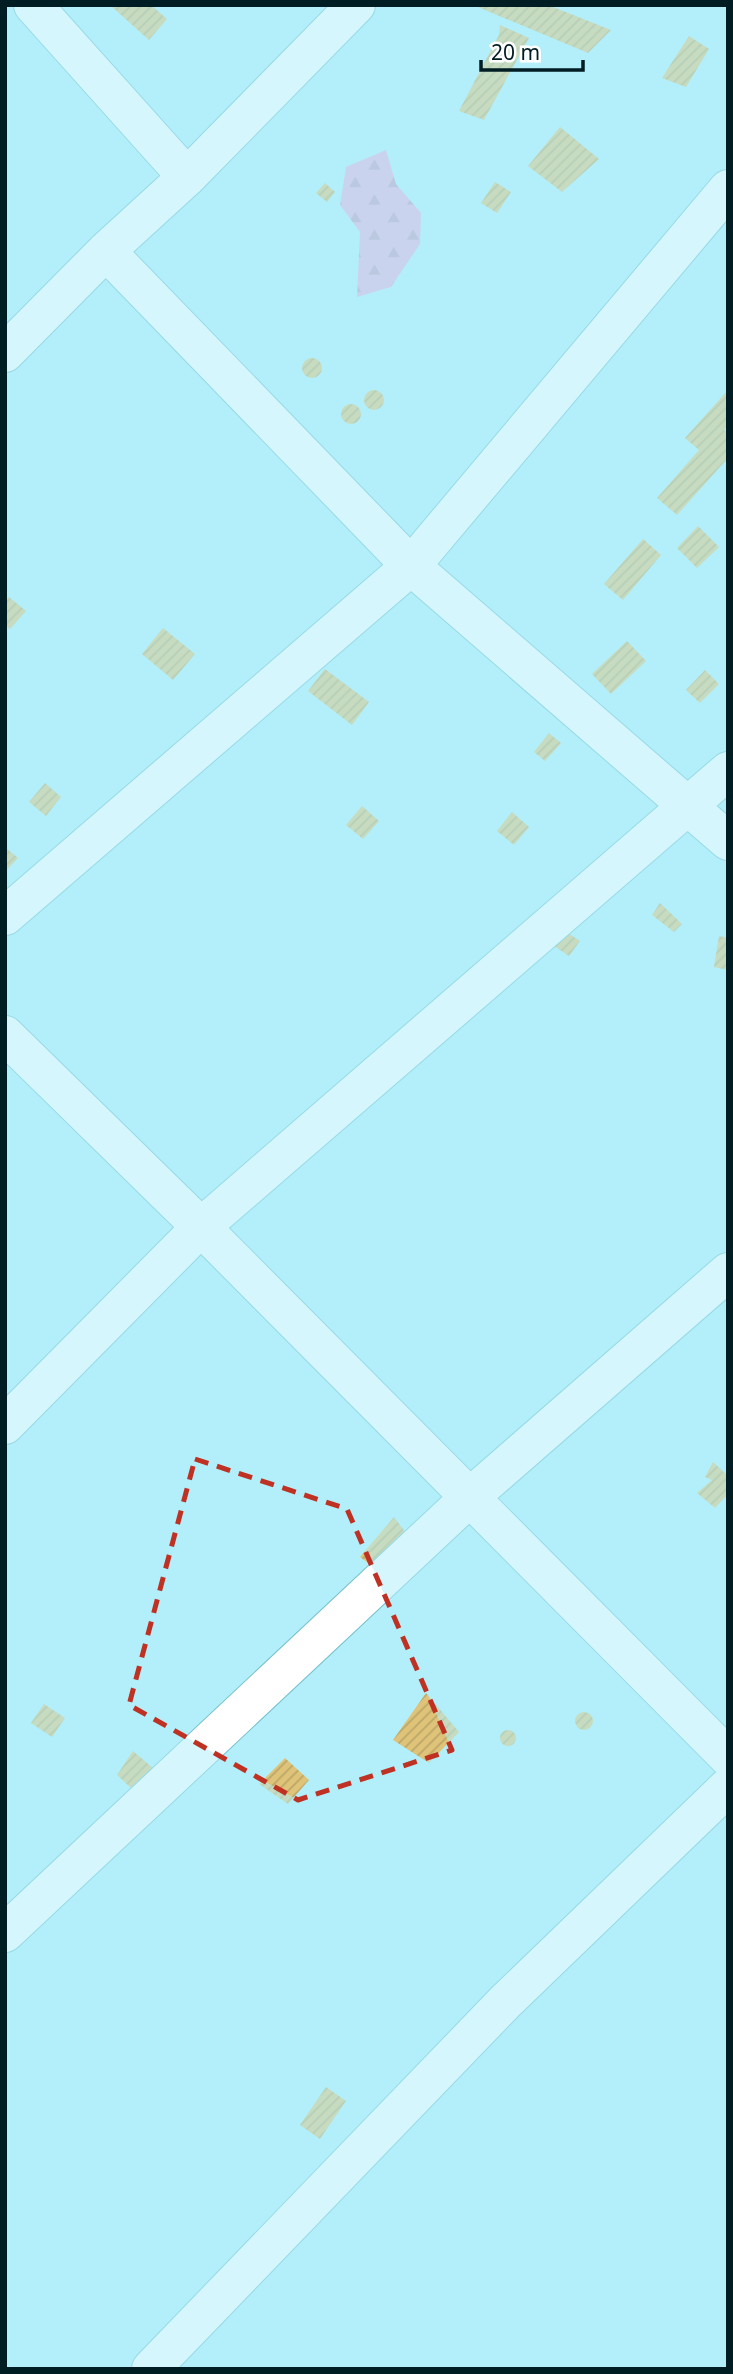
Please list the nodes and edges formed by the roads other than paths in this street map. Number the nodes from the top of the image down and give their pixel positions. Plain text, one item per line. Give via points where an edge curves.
1 (33, 5) edge
2 (356, 5) edge
3 (187, 177) junction
4 (728, 189) edge
5 (106, 251) junction
6 (5, 353) edge
7 (411, 566) junction
8 (728, 771) edge
9 (689, 806) junction
10 (728, 841) edge
11 (5, 916) edge
12 (5, 1035) edge
13 (201, 1227) junction
14 (728, 1272) edge
15 (5, 1425) edge
16 (470, 1497) junction
17 (728, 1757) edge
18 (728, 1787) edge
19 (5, 1933) edge
20 (151, 2369) edge

1 - 3 street
2 - 3 street
3 - 5 street
4 - 7 street
5 - 6 street
5 - 7 street
7 - 9 street
7 - 11 street
8 - 9 street
9 - 10 street
9 - 13 street
12 - 13 street
13 - 15 street
13 - 16 street
14 - 16 street
16 - 17 street
16 - 19 street
18 - 20 street via 505,2002

